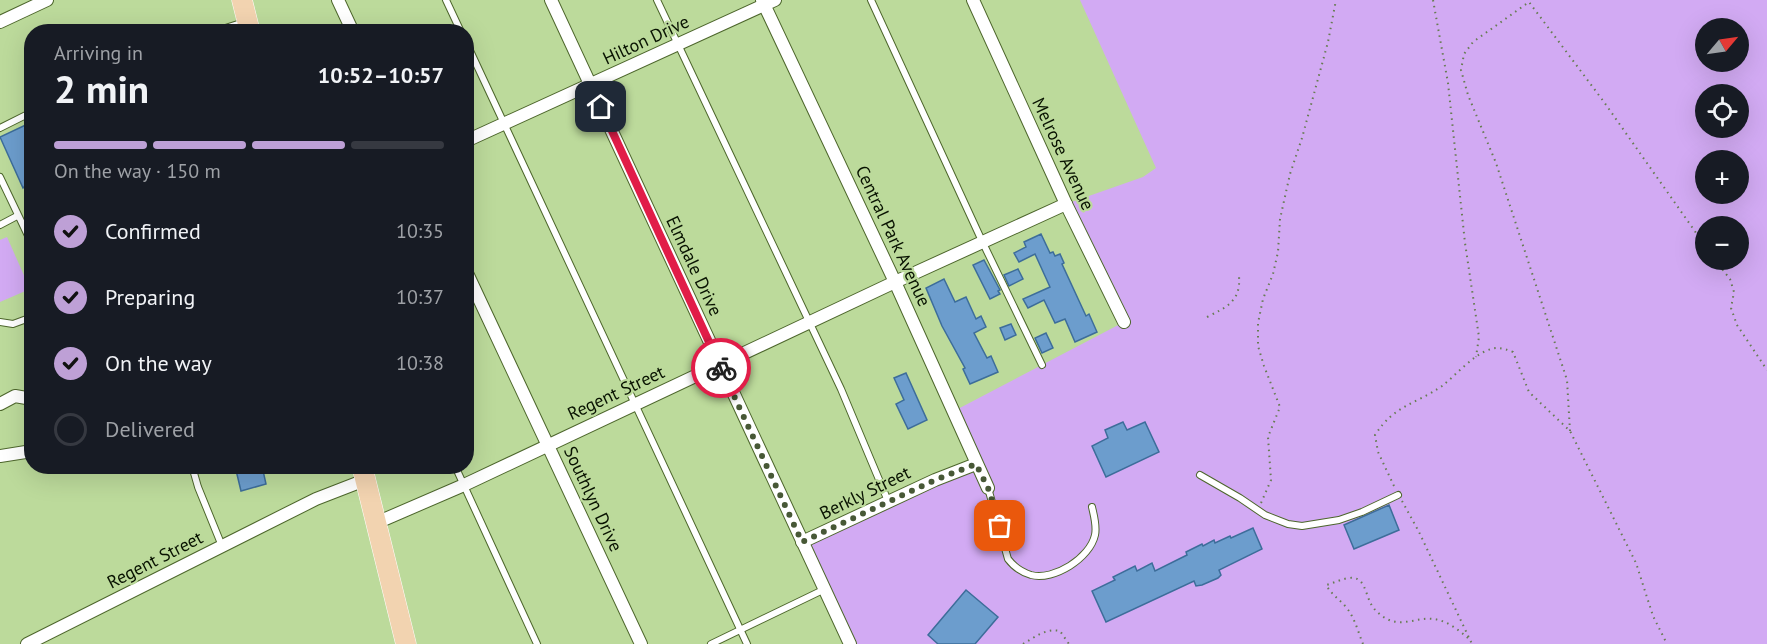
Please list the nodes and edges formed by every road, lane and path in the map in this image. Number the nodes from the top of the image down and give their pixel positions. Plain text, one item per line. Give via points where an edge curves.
1 (47, 0) edge
2 (242, 0) edge
3 (338, 0) edge
4 (447, 0) edge
5 (551, 0) edge
6 (657, 0) edge
7 (871, 0) edge
8 (973, 0) edge
9 (1336, 0) edge
10 (1433, 0) edge
11 (1528, 1) edge
12 (767, 2) edge
13 (30, 4) edge
14 (0, 22) edge
15 (248, 24) edge
16 (349, 24) edge
17 (458, 24) edge
18 (678, 44) junction
19 (474, 59) edge
20 (591, 86) junction
21 (24, 116) edge
22 (505, 123) junction
23 (0, 128) edge
24 (474, 137) edge
25 (0, 177) edge
26 (1066, 204) junction
27 (17, 216) junction
28 (0, 225) edge
29 (24, 229) edge
30 (1695, 231) edge
31 (982, 241) junction
32 (1723, 270) edge
33 (1239, 276) dead end
34 (895, 282) junction
35 (474, 288) edge
36 (1207, 317) dead end
37 (24, 320) edge
38 (0, 322) edge
39 (1124, 322) dead end
40 (808, 323) junction
41 (1475, 359) junction
42 (1042, 365) dead end
43 (720, 366) junction
44 (1767, 370) edge
45 (24, 398) edge
46 (0, 404) edge
47 (635, 404) junction
48 (1570, 431) junction
49 (548, 445) junction
50 (24, 452) edge
51 (0, 456) edge
52 (976, 464) junction
53 (194, 474) edge
54 (362, 474) edge
55 (364, 474) edge
56 (459, 474) edge
57 (1200, 475) dead end
58 (464, 485) junction
59 (988, 488) joint
60 (1398, 495) junction
61 (888, 501) junction
62 (1092, 507) dead end
63 (1257, 510) junction
64 (376, 523) junction
65 (802, 542) junction
66 (222, 546) junction
67 (825, 589) junction
68 (740, 630) junction
69 (1472, 643) edge
70 (27, 644) edge
71 (406, 644) edge
72 (537, 644) edge
73 (641, 644) edge
74 (711, 644) edge
75 (747, 644) edge
76 (850, 644) edge
77 (1023, 644) edge
78 (1069, 644) edge
79 (1363, 644) edge
80 (1667, 644) edge

1 - 13 street
2 - 15 main road
3 - 16 street
4 - 17 lane
5 - 20 street, Elmdale Drive
6 - 18 lane
7 - 31 lane
8 - 26 street, Melrose Avenue
9 - 63 path via 1290,174 1276,263 1258,323 1258,346 1280,407 1268,437 1271,480
10 - 41 path via 1448,82 1479,338
11 - 30 path
11 - 48 path via 1473,42 1464,54 1461,70 1568,380
12 - 18 street, Hilton Drive
12 - 34 street, Central Park Avenue
13 - 14 street
18 - 20 street, Hilton Drive
18 - 40 lane
19 - 22 lane
20 - 22 street, Hilton Drive
20 - 43 street, Elmdale Drive
21 - 23 lane
22 - 24 street, Hilton Drive
22 - 47 lane
25 - 27 lane
26 - 31 street, Regent Street
26 - 39 street, Melrose Avenue
27 - 28 lane
27 - 29 lane
31 - 34 street, Regent Street
31 - 42 lane
32 - 44 path via 1734,292 1731,308 1737,325
33 - 36 path via 1240,287 1226,309
34 - 40 street, Regent Street
34 - 52 street, Central Park Avenue
35 - 49 street, Southlyn Drive
37 - 38 lane via 13,324
40 - 43 street, Regent Street
40 - 61 lane via 841,388
41 - 48 path via 1500,347 1513,352 1529,392
41 - 60 path via 1440,387 1396,410 1375,435 1378,452
43 - 47 street, Regent Street
43 - 65 street, Elmdale Drive
45 - 46 street via 15,396
47 - 49 street, Regent Street
47 - 68 lane
48 - 80 path via 1636,563 1653,616
49 - 58 street, Regent Street
49 - 73 street, Southlyn Drive
50 - 51 street
52 - 59 street, Central Park Avenue
52 - 61 street, Berkly Street
53 - 66 lane
54 - 66 street, Regent Street
55 - 64 main road
56 - 58 lane
57 - 63 lane
58 - 64 street, Regent Street
58 - 72 lane
59 - 62 lane via 1008,559 1015,568 1032,575 1047,576 1085,554 1095,535
60 - 63 lane via 1362,512 1313,525 1288,524
60 - 69 path
61 - 65 street, Berkly Street
64 - 71 main road
65 - 67 street, Elmdale Drive
66 - 70 street, Regent Street
67 - 68 lane
67 - 76 street, Elmdale Drive
68 - 74 lane
68 - 75 lane
69 - 79 path via 1446,622 1389,621 1371,605 1359,580 1350,578 1326,585 1355,622
77 - 78 path via 1052,630 1060,631

